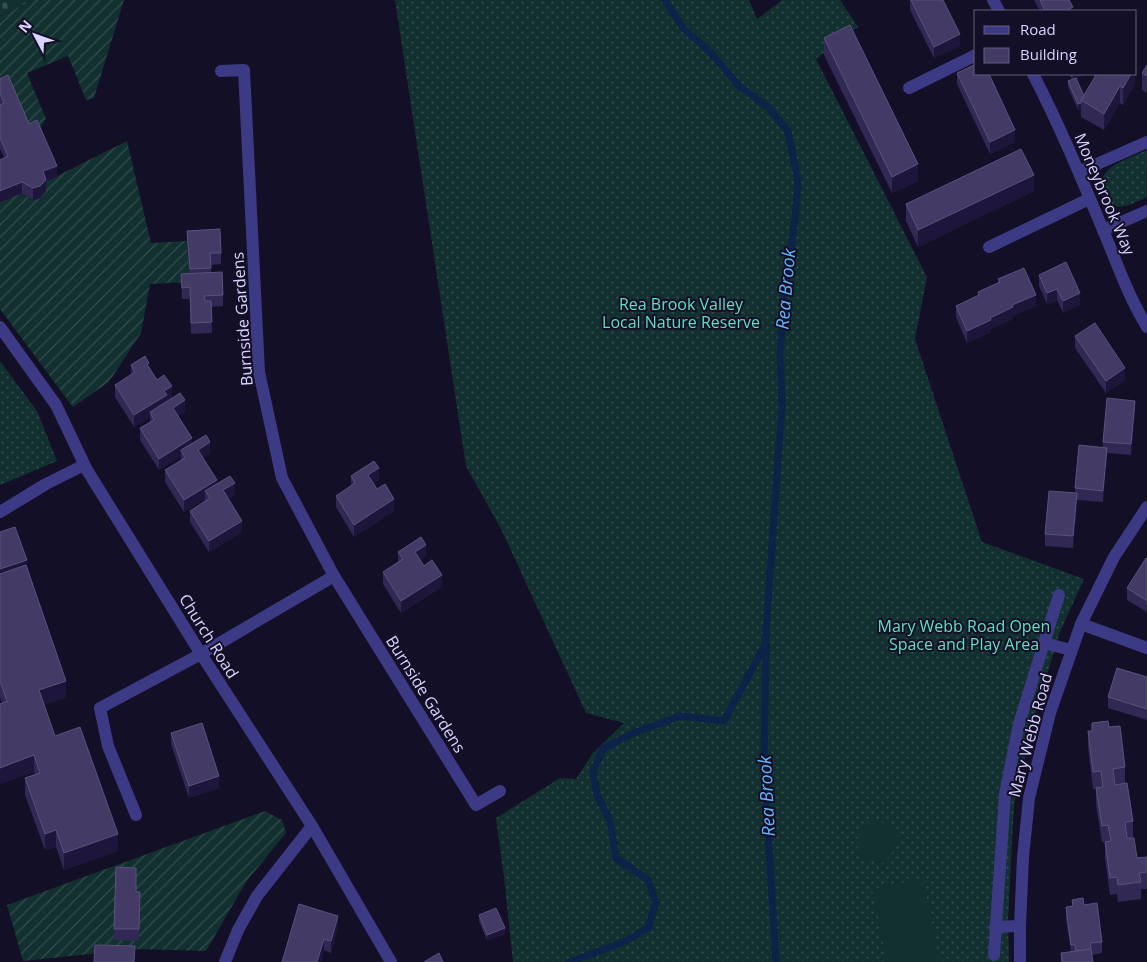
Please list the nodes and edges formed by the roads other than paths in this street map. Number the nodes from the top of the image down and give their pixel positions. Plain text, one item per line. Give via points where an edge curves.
1 (974, 56) edge
2 (221, 71) dead end
3 (1034, 75) edge
4 (910, 88) dead end
5 (1147, 142) edge
6 (1079, 172) junction
7 (1089, 199) junction
8 (1147, 211) edge
9 (1103, 230) junction
10 (989, 247) dead end
11 (0, 327) edge
12 (1147, 327) edge
13 (84, 464) junction
14 (1147, 507) edge
15 (0, 512) edge
16 (334, 576) junction
17 (1058, 595) dead end
18 (1081, 624) junction
19 (1044, 643) junction
20 (1147, 648) edge
21 (1071, 650) junction
22 (201, 654) junction
23 (500, 791) dead end
24 (136, 815) dead end
25 (312, 826) junction
26 (1020, 926) junction
27 (995, 927) junction
28 (994, 956) dead end
29 (225, 962) edge
30 (391, 962) edge
31 (1020, 962) edge

1 - 4 street
2 - 16 street, Burnside Gardens via 244,70 259,372 282,478
3 - 6 street, Moneybrook Way
5 - 6 street
6 - 7 street, Moneybrook Way
7 - 9 street, Moneybrook Way
7 - 10 street
8 - 9 street
9 - 12 street, Moneybrook Way via 1126,288
11 - 13 street, Church Road via 56,405
13 - 15 street
13 - 22 street, Church Road
14 - 18 street, Mary Webb Road via 1114,557
16 - 22 street
16 - 23 street, Burnside Gardens via 476,805
17 - 19 street
18 - 20 street
18 - 21 street, Mary Webb Road
19 - 21 street
19 - 27 street via 1019,724 1005,794
21 - 26 street, Mary Webb Road via 1050,713 1029,798
22 - 24 street via 100,708 108,746
22 - 25 street, Church Road
25 - 29 street via 257,896
25 - 30 street, Church Road
26 - 27 street
26 - 31 street, Mary Webb Road
27 - 28 street

